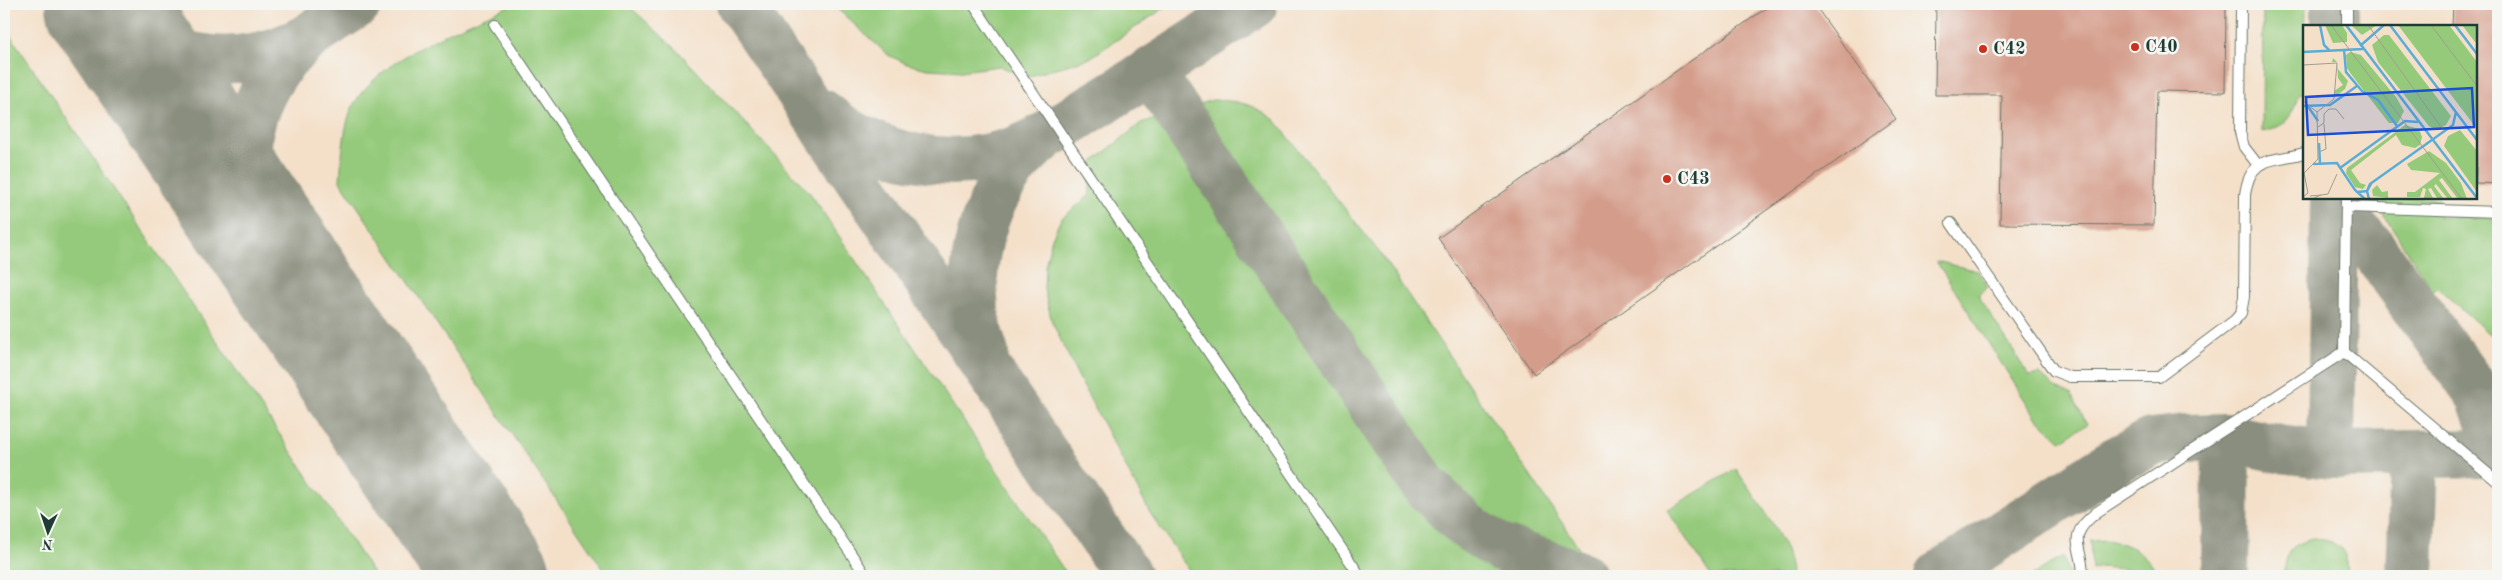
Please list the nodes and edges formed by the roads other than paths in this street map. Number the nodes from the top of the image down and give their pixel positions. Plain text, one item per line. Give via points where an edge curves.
1 (974, 4) edge
2 (2241, 4) edge
3 (2347, 4) edge
4 (495, 25) dead end
5 (2347, 25) edge
6 (2303, 153) edge
7 (2258, 165) junction
8 (2346, 202) edge
9 (2498, 212) edge
10 (1951, 223) dead end
11 (2344, 352) junction
12 (2498, 482) edge
13 (866, 576) edge
14 (1360, 576) edge
15 (2083, 576) edge

1 - 14 lane
2 - 7 lane via 2240,132 2244,147
3 - 5 lane
4 - 13 lane
6 - 7 lane
7 - 10 lane via 2251,174 2245,195 2241,313 2154,378 2070,377 2054,371
8 - 9 lane
8 - 11 lane
11 - 12 lane
11 - 15 lane via 2083,522 2077,535

